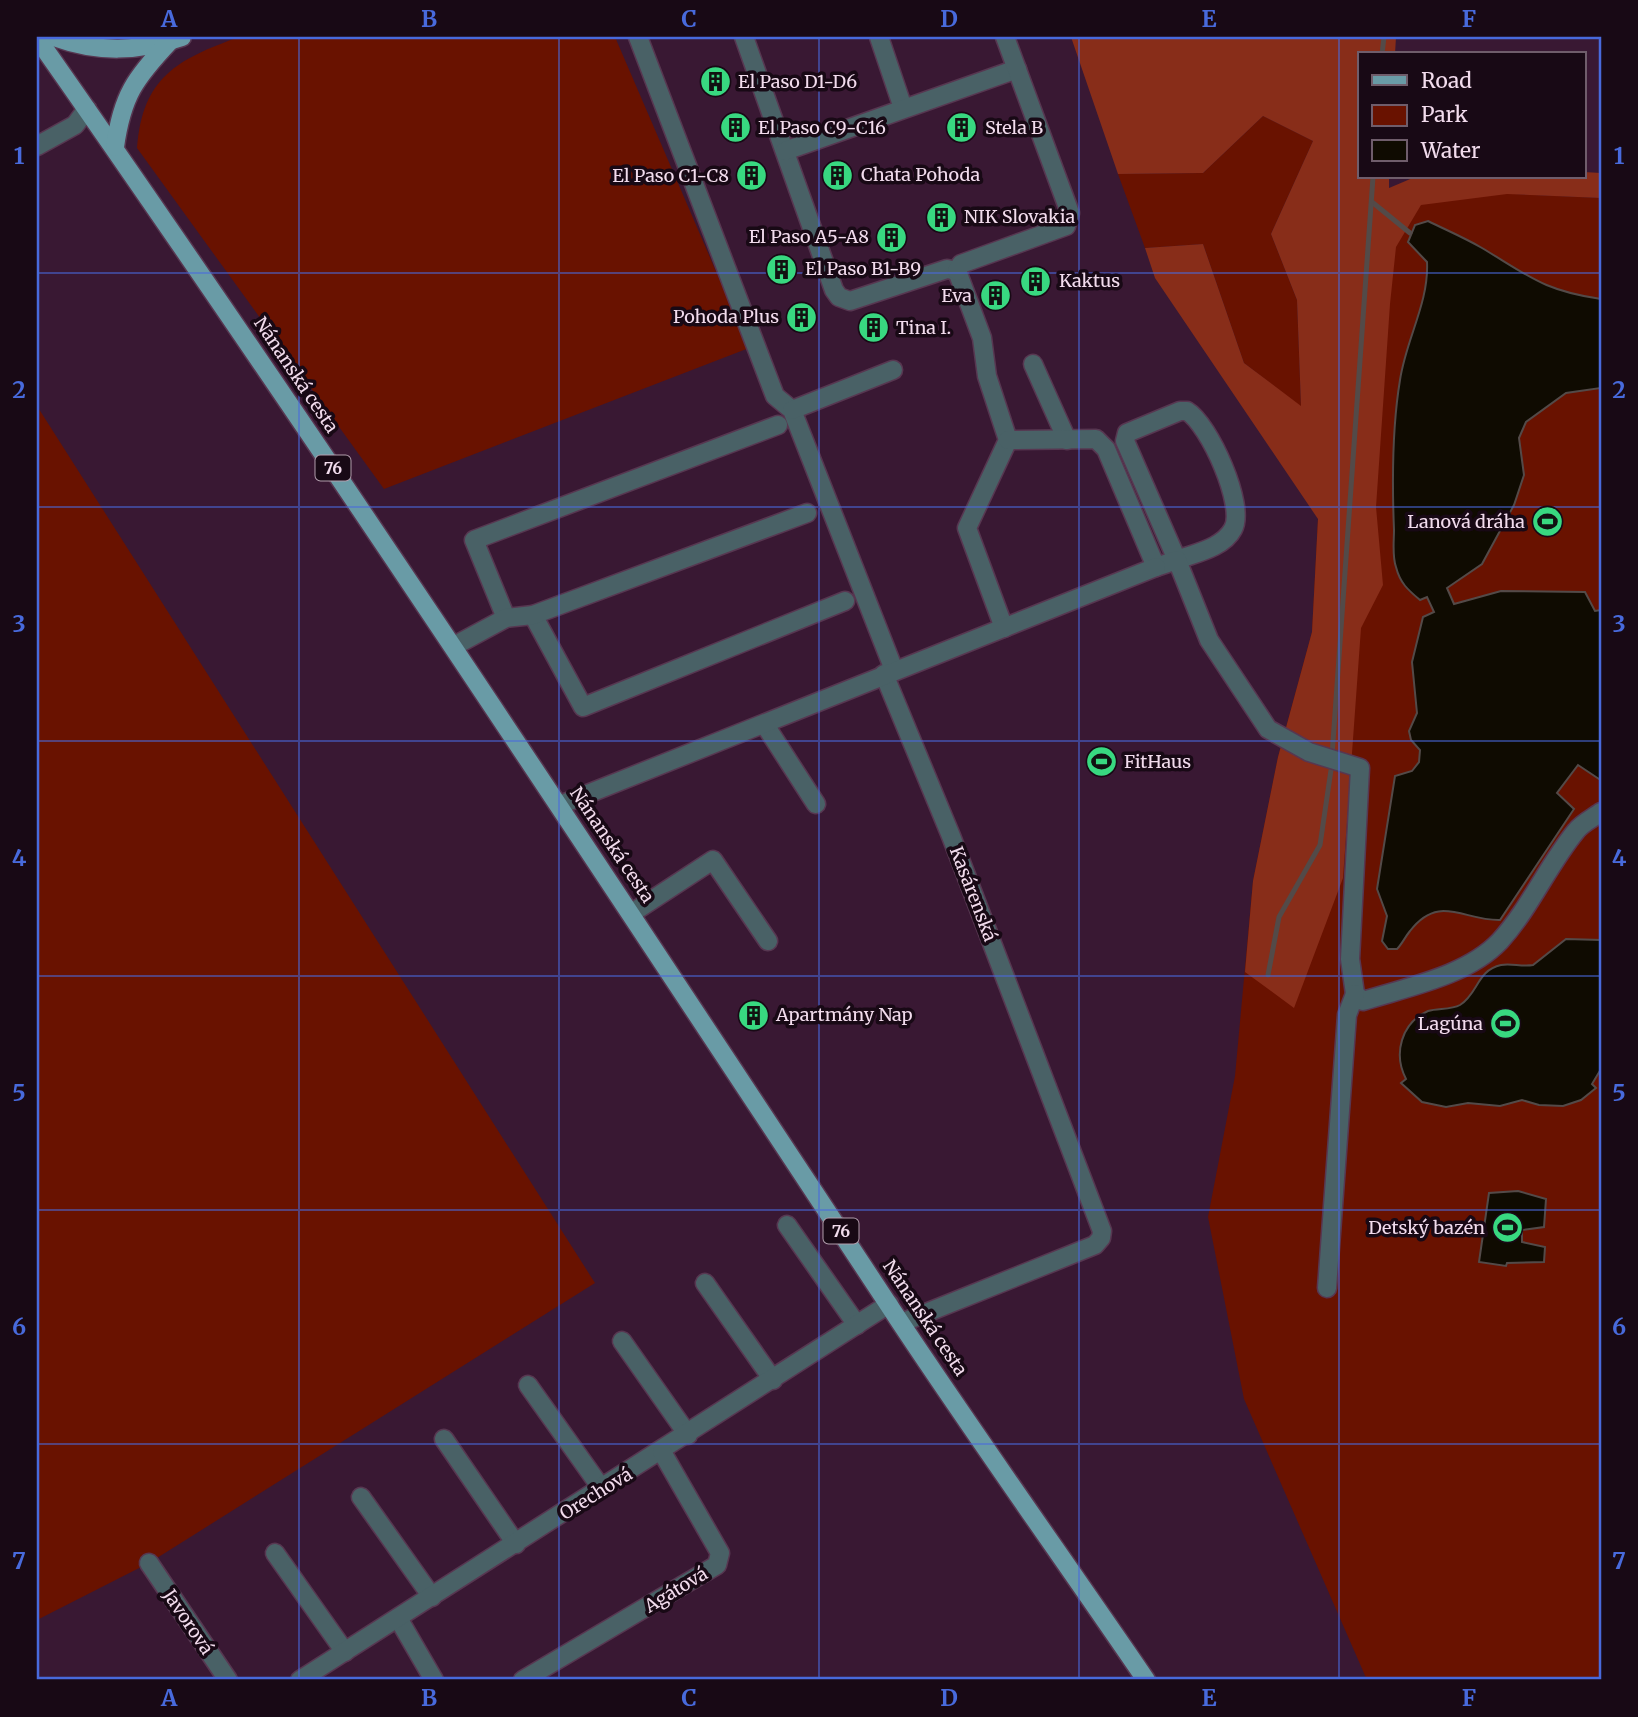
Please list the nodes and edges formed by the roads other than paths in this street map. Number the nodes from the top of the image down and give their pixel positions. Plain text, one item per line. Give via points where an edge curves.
1 (54, 37) edge
2 (639, 37) edge
3 (744, 37) edge
4 (879, 37) edge
5 (1005, 37) edge
6 (37, 38) edge
7 (176, 39) edge
8 (1017, 69) junction
9 (903, 108) junction
10 (87, 109) junction
11 (37, 146) edge
12 (115, 147) junction
13 (786, 151) junction
14 (957, 271) junction
15 (1034, 364) dead end
16 (892, 370) dead end
17 (792, 410) junction
18 (778, 425) dead end
19 (1009, 440) junction
20 (1067, 440) junction
21 (807, 513) dead end
22 (1177, 560) junction
23 (1156, 567) junction
24 (845, 601) dead end
25 (533, 615) junction
26 (506, 618) junction
27 (1004, 628) junction
28 (454, 646) junction
29 (889, 672) junction
30 (765, 725) junction
31 (816, 804) dead end
32 (560, 805) junction
33 (1601, 812) edge
34 (632, 913) junction
35 (768, 941) dead end
36 (1354, 994) junction
37 (787, 1225) dead end
38 (705, 1283) dead end
39 (1327, 1288) dead end
40 (889, 1304) junction
41 (901, 1322) junction
42 (857, 1325) junction
43 (622, 1341) dead end
44 (773, 1380) junction
45 (528, 1385) dead end
46 (688, 1435) junction
47 (444, 1439) dead end
48 (662, 1452) junction
49 (603, 1489) junction
50 (361, 1497) dead end
51 (516, 1544) junction
52 (275, 1553) dead end
53 (149, 1563) dead end
54 (432, 1597) junction
55 (398, 1618) junction
56 (345, 1652) junction
57 (228, 1680) edge
58 (300, 1680) edge
59 (434, 1680) edge
60 (523, 1680) edge
61 (1146, 1680) edge

1 - 7 main road via 125,51
2 - 17 street, Kasárenská via 775,396
3 - 13 street
4 - 9 street
5 - 8 street
6 - 10 main road, Nánanská cesta / 76
7 - 12 main road via 129,91 120,112
8 - 9 street
8 - 14 street via 1070,213 1068,220 1066,226 961,264
9 - 13 street
10 - 11 street via 75,125
10 - 12 main road, Nánanská cesta / 76
12 - 28 main road, Nánanská cesta / 76
13 - 14 street via 839,297 850,301 947,269
14 - 19 street via 982,338 987,376
15 - 20 street
16 - 17 street
17 - 29 street, Kasárenská
18 - 26 street via 474,540
19 - 20 street
19 - 27 street via 967,528
20 - 23 street via 1096,439 1106,449
21 - 25 street
22 - 22 street via 1125,441 1128,433 1140,427 1187,411 1217,452 1237,520 1232,532 1212,547
22 - 23 street
22 - 36 street via 1209,640 1268,729 1309,752 1360,768 1350,959
23 - 27 street
24 - 25 street via 583,706
25 - 26 street
26 - 28 street
27 - 29 street
28 - 32 main road, Nánanská cesta / 76
29 - 30 street
29 - 41 street, Kasárenská via 1102,1231 1095,1245
30 - 31 street
30 - 32 street
32 - 34 main road, Nánanská cesta / 76
33 - 36 street via 1577,829 1491,948 1471,962 1397,990 1363,1001
34 - 35 street via 713,860
34 - 40 main road, Nánanská cesta / 76
36 - 39 street via 1347,1015
37 - 42 street
38 - 44 street
40 - 41 main road, Nánanská cesta / 76
40 - 42 street, Orechová
41 - 61 main road, Nánanská cesta / 76
42 - 44 street, Orechová
43 - 46 street
44 - 46 street, Orechová
45 - 49 street
46 - 48 street, Orechová
47 - 51 street
48 - 49 street, Orechová
48 - 60 street, Agátová via 720,1553 717,1565
49 - 51 street, Orechová
50 - 54 street
51 - 54 street, Orechová
52 - 56 street
53 - 57 street, Javorová
54 - 55 street, Orechová
55 - 56 street, Orechová
55 - 59 street
56 - 58 street, Orechová

